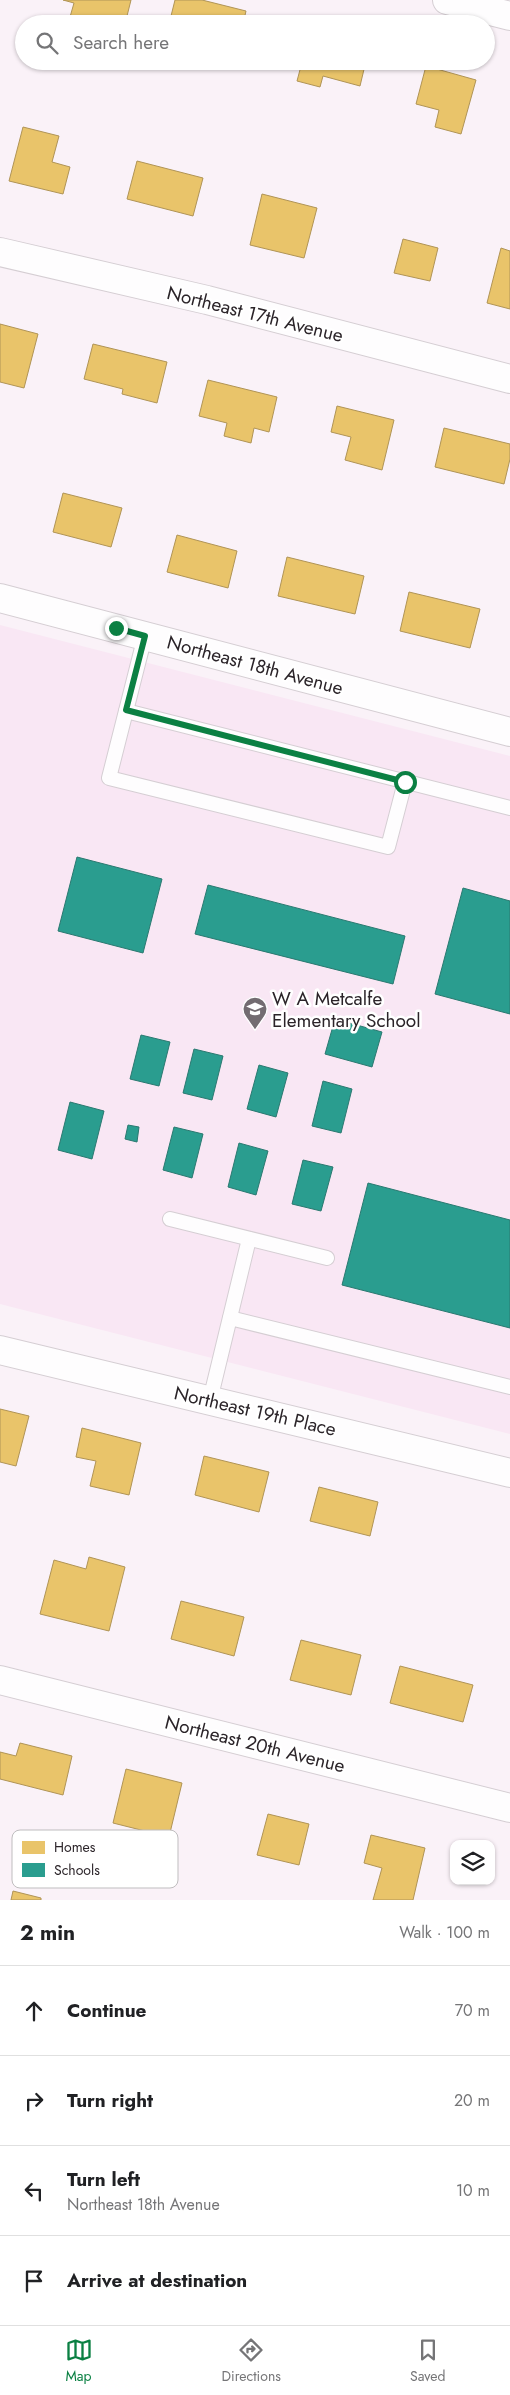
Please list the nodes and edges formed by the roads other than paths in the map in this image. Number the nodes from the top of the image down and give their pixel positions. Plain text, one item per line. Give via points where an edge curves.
1 (447, 0) edge
2 (510, 16) edge
3 (0, 252) edge
4 (510, 379) edge
5 (0, 598) edge
6 (145, 636) junction
7 (126, 710) junction
8 (510, 732) edge
9 (405, 782) junction
10 (510, 808) edge
11 (170, 1219) dead end
12 (249, 1239) junction
13 (327, 1258) dead end
14 (230, 1318) junction
15 (0, 1350) edge
16 (510, 1387) edge
17 (210, 1400) junction
18 (510, 1473) edge
19 (0, 1680) edge
20 (510, 1808) edge

1 - 2 street
3 - 4 street, Northeast 17th Avenue via 207,300
5 - 6 street, Northeast 18th Avenue
6 - 7 lane
6 - 8 street, Northeast 18th Avenue
7 - 9 lane
7 - 9 lane via 109,778 388,847
9 - 10 lane
11 - 12 lane
12 - 13 lane
12 - 14 lane
14 - 16 lane
14 - 17 lane
15 - 17 street, Northeast 19th Place
17 - 18 street, Northeast 19th Place
19 - 20 street, Northeast 20th Avenue

